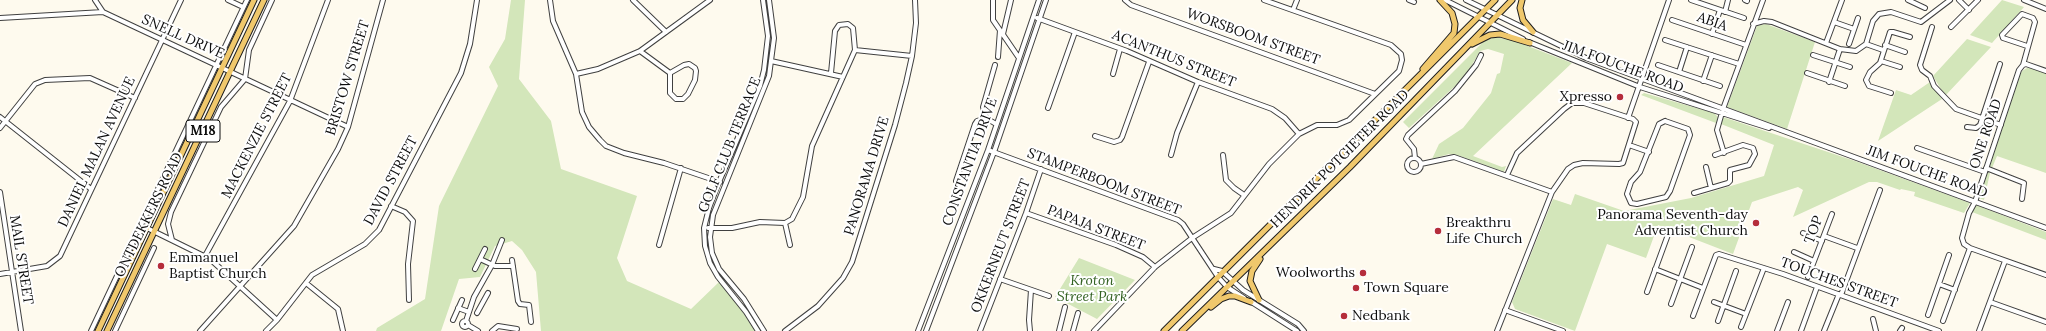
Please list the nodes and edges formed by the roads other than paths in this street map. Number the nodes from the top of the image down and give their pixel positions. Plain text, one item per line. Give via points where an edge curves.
1 (95, 0) edge
2 (181, 0) edge
3 (228, 0) edge
4 (247, 0) edge
5 (254, 0) edge
6 (264, 0) edge
7 (272, 0) edge
8 (328, 0) edge
9 (383, 0) edge
10 (477, 0) edge
11 (550, 0) edge
12 (633, 0) edge
13 (710, 0) edge
14 (763, 0) edge
15 (769, 0) edge
16 (915, 0) edge
17 (993, 0) edge
18 (1011, 0) edge
19 (1039, 0) edge
20 (1046, 0) edge
21 (1125, 0) edge
22 (1264, 0) edge
23 (1297, 0) edge
24 (1408, 0) edge
25 (1440, 0) edge
26 (1445, 0) edge
27 (1466, 0) edge
28 (1495, 0) edge
29 (1512, 0) edge
30 (1522, 0) edge
31 (1669, 0) edge
32 (1691, 0) edge
33 (1728, 0) edge
34 (1763, 0) edge
35 (1842, 0) edge
36 (1908, 0) edge
37 (1950, 0) edge
38 (1959, 0) edge
39 (1978, 0) edge
40 (2024, 0) edge
41 (1914, 1) edge
42 (1414, 2) dead end
43 (243, 7) junction
44 (1925, 8) dead end
45 (2046, 9) edge
46 (1293, 10) junction
47 (1485, 10) junction
48 (1720, 10) junction
49 (1969, 10) junction
50 (103, 12) junction
51 (1725, 12) junction
52 (1033, 16) junction
53 (1497, 16) junction
54 (0, 18) edge
55 (1039, 18) junction
56 (1478, 18) junction
57 (1744, 18) dead end
58 (1858, 18) dead end
59 (1672, 20) dead end
60 (1834, 22) junction
61 (1490, 23) junction
62 (1753, 24) junction
63 (1932, 27) dead end
64 (1951, 27) dead end
65 (1854, 29) junction
66 (666, 32) junction
67 (1001, 32) junction
68 (1075, 32) junction
69 (1533, 32) junction
70 (1712, 34) junction
71 (1910, 37) dead end
72 (161, 40) junction
73 (1665, 40) dead end
74 (1530, 42) junction
75 (1826, 43) junction
76 (1849, 44) dead end
77 (1866, 44) junction
78 (1746, 45) junction
79 (1885, 45) junction
80 (1467, 46) junction
81 (2027, 46) junction
82 (1687, 47) junction
83 (1120, 48) junction
84 (1840, 49) junction
85 (855, 50) junction
86 (1883, 50) junction
87 (640, 51) junction
88 (1905, 52) dead end
89 (1481, 55) dead end
90 (1712, 55) junction
91 (1813, 55) dead end
92 (912, 56) junction
93 (998, 57) dead end
94 (1019, 58) junction
95 (766, 60) junction
96 (1881, 61) junction
97 (772, 62) junction
98 (1149, 62) junction
99 (1835, 63) junction
100 (1739, 64) junction
101 (2000, 64) dead end
102 (216, 65) junction
103 (995, 65) dead end
104 (1658, 65) dead end
105 (2022, 65) junction
106 (1900, 67) dead end
107 (222, 68) junction
108 (1850, 68) dead end
109 (2046, 70) edge
110 (231, 71) junction
111 (1679, 72) junction
112 (670, 73) junction
113 (1807, 73) dead end
114 (576, 74) junction
115 (831, 74) junction
116 (1113, 74) dead end
117 (842, 76) junction
118 (245, 79) junction
119 (1642, 79) junction
120 (1703, 80) junction
121 (1198, 82) junction
122 (1829, 82) junction
123 (1720, 86) dead end
124 (1845, 86) dead end
125 (1640, 87) junction
126 (1891, 93) dead end
127 (1375, 94) junction
128 (1399, 97) junction
129 (135, 98) junction
130 (290, 101) junction
131 (1048, 108) dead end
132 (1723, 109) junction
133 (1722, 114) junction
134 (0, 117) edge
135 (986, 118) junction
136 (1628, 118) junction
137 (1981, 119) junction
138 (6, 120) junction
139 (996, 124) junction
140 (2001, 125) junction
141 (1967, 126) dead end
142 (348, 127) junction
143 (0, 128) edge
144 (1299, 134) junction
145 (1095, 136) dead end
146 (1800, 138) junction
147 (1629, 145) junction
148 (1917, 148) dead end
149 (988, 150) junction
150 (994, 152) junction
151 (1649, 152) junction
152 (1724, 153) junction
153 (1171, 155) dead end
154 (1223, 155) dead end
155 (1715, 155) dead end
156 (1415, 158) junction
157 (1421, 164) junction
158 (1706, 167) dead end
159 (681, 168) junction
160 (1041, 169) junction
161 (1986, 170) junction
162 (1507, 175) junction
163 (956, 181) dead end
164 (719, 182) junction
165 (725, 183) junction
166 (1711, 188) junction
167 (91, 189) junction
168 (1880, 190) dead end
169 (0, 192) edge
170 (1552, 192) junction
171 (1694, 194) dead end
172 (1244, 195) junction
173 (2022, 200) dead end
174 (1975, 202) junction
175 (391, 206) junction
176 (1026, 213) junction
177 (1832, 214) dead end
178 (785, 223) junction
179 (147, 228) junction
180 (704, 228) junction
181 (2046, 228) edge
182 (710, 229) junction
183 (154, 231) junction
184 (1668, 232) dead end
185 (1803, 233) dead end
186 (1192, 238) junction
187 (1823, 238) junction
188 (172, 240) junction
189 (502, 240) dead end
190 (1275, 241) junction
191 (659, 245) dead end
192 (790, 245) dead end
193 (1692, 247) dead end
194 (154, 248) dead end
195 (1857, 248) junction
196 (1970, 248) junction
197 (485, 249) dead end
198 (1794, 252) dead end
199 (1950, 255) dead end
200 (205, 256) junction
201 (480, 259) junction
202 (512, 260) dead end
203 (1814, 261) junction
204 (2005, 261) junction
205 (492, 265) junction
206 (513, 266) junction
207 (1155, 267) junction
208 (1764, 268) junction
209 (475, 269) dead end
210 (1214, 269) junction
211 (1655, 269) junction
212 (1222, 271) junction
213 (1736, 271) dead end
214 (12, 272) junction
215 (0, 274) edge
216 (2046, 275) edge
217 (1218, 277) junction
218 (1808, 277) dead end
219 (1680, 278) junction
220 (1000, 279) junction
221 (1233, 281) junction
222 (306, 284) junction
223 (1939, 284) junction
224 (240, 286) junction
225 (1227, 287) junction
226 (1817, 287) junction
227 (1703, 288) junction
228 (1031, 290) junction
229 (1955, 290) junction
230 (1647, 292) dead end
231 (488, 293) dead end
232 (1840, 295) junction
233 (1049, 296) dead end
234 (409, 300) dead end
235 (462, 300) dead end
236 (1259, 300) junction
237 (473, 301) junction
238 (1251, 302) junction
239 (1714, 302) dead end
240 (1788, 302) dead end
241 (1990, 302) junction
242 (481, 304) junction
243 (1671, 304) dead end
244 (1724, 305) junction
245 (1065, 307) dead end
246 (458, 308) junction
247 (1505, 310) junction
248 (469, 312) junction
249 (477, 313) dead end
250 (1078, 313) dead end
251 (1746, 314) junction
252 (1928, 315) dead end
253 (1693, 316) dead end
254 (1873, 319) dead end
255 (277, 320) junction
256 (453, 320) dead end
257 (1718, 321) dead end
258 (1943, 321) dead end
259 (531, 322) dead end
260 (2046, 322) edge
261 (466, 324) junction
262 (1187, 326) junction
263 (1925, 326) junction
264 (1741, 327) dead end
265 (517, 329) dead end
266 (21, 331) edge
267 (91, 331) edge
268 (98, 331) edge
269 (107, 331) edge
270 (115, 331) edge
271 (200, 331) edge
272 (266, 331) edge
273 (343, 331) edge
274 (459, 331) edge
275 (478, 331) edge
276 (492, 331) edge
277 (758, 331) edge
278 (764, 331) edge
279 (785, 331) edge
280 (918, 331) edge
281 (926, 331) edge
282 (980, 331) edge
283 (1030, 331) edge
284 (1058, 331) edge
285 (1073, 331) edge
286 (1094, 331) edge
287 (1164, 331) edge
288 (1182, 331) edge
289 (1297, 331) edge
290 (1304, 331) edge
291 (1497, 331) edge
292 (1563, 331) edge
293 (1778, 331) edge
294 (1801, 331) edge
295 (1824, 331) edge
296 (1876, 331) edge
297 (1923, 331) edge
298 (1938, 331) edge
299 (1979, 331) edge

1 - 50 street
2 - 72 street, DANIEL MALAN AVENUE
3 - 43 street
4 - 43 street, ONTDEKKERS ROAD
5 - 107 main road, ONTDEKKERS ROAD / M18
6 - 110 main road, ONTDEKKERS ROAD / M18
7 - 118 street via 249,50
8 - 130 street, MACKENZIE STREET
9 - 142 street, BRISTOW STREET
10 - 175 street, DAVID STREET via 470,44 461,73
11 - 114 street via 553,21
12 - 66 street
13 - 66 street
14 - 95 street, GOLF CLUB TERRACE via 768,36
15 - 97 street, GOLF CLUB TERRACE via 774,38
16 - 92 street, PANORAMA DRIVE via 916,23
17 - 67 street via 992,18
18 - 67 street
19 - 52 street, CONSTANTIA DRIVE
20 - 55 street, CONSTANTIA DRIVE
21 - 127 street, WORSBOOM STREET via 1131,5
22 - 46 street
23 - 46 street
24 - 42 street
25 - 128 main road via 1452,13 1454,33
26 - 56 street, JIM FOUCHE ROAD
27 - 47 street, JIM FOUCHE ROAD
28 - 47 main road
29 - 53 main road, HENDRIK POTGIETER ROAD
30 - 69 main road via 1520,8 1523,20
31 - 119 street
32 - 48 street
33 - 51 street
34 - 62 street
35 - 60 street
36 - 41 street
37 - 77 street via 1921,22 1891,12 1882,12 1875,18
38 - 49 street
39 - 49 street
40 - 45 street
41 - 44 street
43 - 102 street, ONTDEKKERS ROAD
46 - 127 street via 1391,45 1401,54 1402,60 1398,71
47 - 53 street, JIM FOUCHE ROAD
47 - 56 main road, HENDRIK POTGIETER ROAD
48 - 51 street
48 - 70 street
49 - 64 street
50 - 54 street, SNELL DRIVE
50 - 72 street, SNELL DRIVE
51 - 57 street
52 - 55 street, ACANTHUS STREET
52 - 94 street, CONSTANTIA DRIVE
53 - 61 main road, HENDRIK POTGIETER ROAD
53 - 69 street, JIM FOUCHE ROAD
55 - 68 street, ACANTHUS STREET
55 - 150 street, CONSTANTIA DRIVE
56 - 61 street, JIM FOUCHE ROAD
56 - 128 main road, HENDRIK POTGIETER ROAD
58 - 65 street
59 - 70 street, ABIA
60 - 65 street
60 - 75 street
61 - 74 street, JIM FOUCHE ROAD
61 - 80 main road, HENDRIK POTGIETER ROAD
62 - 75 street via 1767,21
62 - 78 street
63 - 137 street via 1920,65 1922,70 1930,76 1934,86 1956,109
65 - 76 street
66 - 87 street
67 - 93 street
67 - 94 street
68 - 83 street, ACANTHUS STREET
68 - 131 street
69 - 119 street, JIM FOUCHE ROAD via 1586,58
70 - 78 street, ABIA
71 - 79 street via 1891,32
72 - 102 street, SNELL DRIVE
72 - 129 street, DANIEL MALAN AVENUE
73 - 82 street
74 - 80 main road via 1495,34
74 - 125 street, JIM FOUCHE ROAD
75 - 84 street
77 - 84 street via 1856,51
77 - 86 street
78 - 100 street
79 - 86 street
79 - 88 street
80 - 190 main road, HENDRIK POTGIETER ROAD
81 - 81 street, ONE ROAD via 2034,20 2022,14 2002,35 2003,38
81 - 105 street, ONE ROAD
82 - 90 street
82 - 111 street
83 - 98 street, ACANTHUS STREET
83 - 116 street
84 - 99 street
85 - 92 street
85 - 115 street via 852,28 848,24 839,25 835,32
85 - 117 street
86 - 96 street
87 - 112 street
87 - 114 street via 598,69
89 - 156 street via 1455,91 1408,134 1406,139 1414,149
90 - 100 street
90 - 120 street
91 - 99 street
92 - 279 street, PANORAMA DRIVE via 895,125 852,262 843,278 818,306
94 - 139 street, CONSTANTIA DRIVE
95 - 97 street
95 - 164 street, GOLF CLUB TERRACE via 760,86
96 - 106 street
96 - 126 street via 1870,72 1866,83
97 - 115 street
97 - 165 street, GOLF CLUB TERRACE via 766,86
98 - 121 street, ACANTHUS STREET
98 - 145 street via 1120,140 1114,142
99 - 108 street
99 - 122 street
100 - 132 street
101 - 137 street
102 - 107 street, SNELL DRIVE
102 - 267 street, ONTDEKKERS ROAD
103 - 135 street via 982,105
104 - 111 street
105 - 109 street
105 - 140 street, ONE ROAD
107 - 110 street, SNELL DRIVE
107 - 179 main road, ONTDEKKERS ROAD / M18
110 - 118 street, SNELL DRIVE
110 - 183 main road, ONTDEKKERS ROAD / M18
111 - 120 street
112 - 112 street via 670,93 676,99 682,99 688,94 695,80 695,68 689,64
113 - 122 street
114 - 159 street via 579,102 585,121 606,146 624,154
115 - 117 street
117 - 178 street via 812,146 803,197 792,219
118 - 130 street, SNELL DRIVE
118 - 188 street, ONTDEKKERS ROAD via 221,107 175,204 169,220
119 - 125 street
119 - 132 street, JIM FOUCHE ROAD
120 - 123 street
121 - 144 street, ACANTHUS STREET via 1272,109 1285,118
121 - 153 street via 1177,133
122 - 124 street
125 - 133 street, JIM FOUCHE ROAD
125 - 136 street
127 - 144 street via 1349,120 1337,125 1317,125
128 - 212 main road, HENDRIK POTGIETER ROAD
129 - 138 street via 90,78 45,80 35,84
129 - 167 street, DANIEL MALAN AVENUE
130 - 142 street, SNELL DRIVE
130 - 200 street, MACKENZIE STREET
132 - 133 street
132 - 146 street, JIM FOUCHE ROAD
133 - 146 street, JIM FOUCHE ROAD
133 - 152 street via 1717,132
134 - 138 street
135 - 139 street
135 - 163 street via 975,124
136 - 147 street via 1635,120 1636,126
136 - 162 street via 1584,103 1572,103 1517,153
137 - 140 street
137 - 141 street via 1976,128
138 - 143 street
138 - 167 street
139 - 149 street, CONSTANTIA DRIVE
140 - 161 street, ONE ROAD
142 - 224 street, BRISTOW STREET via 294,226
144 - 172 street via 1269,164
146 - 174 street, JIM FOUCHE ROAD
147 - 151 street
147 - 170 street via 1621,164 1583,163 1570,167
148 - 161 street
149 - 150 street, STAMPERBOOM STREET
149 - 280 street, CONSTANTIA DRIVE
150 - 160 street, STAMPERBOOM STREET
150 - 281 street, CONSTANTIA DRIVE
151 - 151 street via 1661,122 1668,122 1690,132 1667,196 1631,204 1627,194 1630,182 1640,172
152 - 155 street
152 - 166 street via 1743,146 1753,148 1755,154 1751,164 1730,170 1728,183
154 - 172 street via 1226,180
156 - 157 street
156 - 157 street via 1408,162 1410,170 1417,171
157 - 162 street via 1454,157
158 - 166 street
159 - 164 street
159 - 191 street
160 - 176 street, OKKERNEUT STREET
160 - 186 street, STAMPERBOOM STREET via 1178,220
161 - 173 street via 2024,183
161 - 174 street, ONE ROAD
162 - 170 street
164 - 165 street
164 - 180 street, GOLF CLUB TERRACE
165 - 182 street, GOLF CLUB TERRACE
166 - 171 street
167 - 214 street, DANIEL MALAN AVENUE via 62,253 55,261 42,267
168 - 195 street
169 - 214 street, MAIL STREET
170 - 247 street
172 - 186 street via 1231,213
174 - 181 street, JIM FOUCHE ROAD
174 - 196 street, ONE ROAD via 1968,213 1962,238 1964,244
175 - 222 street, DAVID STREET via 373,237 316,272
175 - 234 street via 405,212 413,221 408,264
176 - 207 street, PAPAJA STREET via 1116,245 1143,257
176 - 220 street, OKKERNEUT STREET
177 - 187 street, TOP
178 - 182 street via 760,222 732,228
178 - 192 street
179 - 183 street
179 - 268 main road, ONTDEKKERS ROAD / M18
180 - 182 street
180 - 277 street, GOLF CLUB TERRACE via 705,246 710,263
182 - 278 street, GOLF CLUB TERRACE via 715,261
183 - 188 street
183 - 269 main road, ONTDEKKERS ROAD / M18
184 - 211 street
185 - 187 street
186 - 207 street
186 - 210 street, STAMPERBOOM STREET
187 - 195 street
187 - 203 street, TOP
188 - 200 street
189 - 205 street
190 - 221 main road, HENDRIK POTGIETER ROAD
190 - 236 main road via 1254,266 1251,275 1252,288
193 - 219 street
194 - 270 street, ONTDEKKERS ROAD
195 - 232 street
196 - 204 street
196 - 229 street
197 - 201 street
198 - 203 street
199 - 223 street
200 - 224 street
201 - 205 street
201 - 209 street
202 - 206 street
203 - 218 street, TOP
204 - 216 street
204 - 241 street
205 - 206 street
205 - 237 street
206 - 259 street via 518,301 520,304 529,305
207 - 286 street
208 - 226 street, TOUCHES STREET
208 - 227 street, TOUCHES STREET via 1716,254
208 - 251 street
210 - 212 street
210 - 217 street, STAMPERBOOM STREET
211 - 219 street
211 - 230 street
212 - 217 main road, HENDRIK POTGIETER ROAD
212 - 221 street
213 - 244 street
214 - 215 street, DANIEL MALAN AVENUE
214 - 266 street, MAIL STREET
217 - 225 street, STAMPERBOOM STREET
217 - 287 main road, HENDRIK POTGIETER ROAD
219 - 227 street
219 - 243 street
220 - 228 street
220 - 282 street, OKKERNEUT STREET
221 - 225 main road, HENDRIK POTGIETER ROAD
221 - 236 street
222 - 255 street, DAVID STREET
222 - 273 street via 338,309
223 - 229 street
223 - 252 street
224 - 255 street
224 - 271 street, BRISTOW STREET
225 - 238 street, STAMPERBOOM STREET
225 - 262 main road, HENDRIK POTGIETER ROAD
226 - 232 street, TOUCHES STREET
226 - 294 street
227 - 253 street
228 - 233 street
228 - 283 street
229 - 258 street
231 - 242 street
232 - 263 street, TOUCHES STREET
232 - 295 street
235 - 246 street
236 - 290 street via 1298,324
237 - 242 street
237 - 248 street
238 - 262 main road via 1235,296 1224,297
238 - 289 street, STAMPERBOOM STREET
239 - 244 street
240 - 293 street
241 - 260 street
241 - 299 street
242 - 249 street
244 - 251 street
244 - 257 street
245 - 284 street
246 - 248 street
246 - 256 street
247 - 291 street
247 - 292 street
248 - 261 street
250 - 285 street
251 - 264 street
254 - 296 street
255 - 272 street, DAVID STREET
261 - 274 street
261 - 275 street
262 - 288 main road, HENDRIK POTGIETER ROAD
263 - 297 street
263 - 298 street, TOUCHES STREET
265 - 276 street via 498,326

